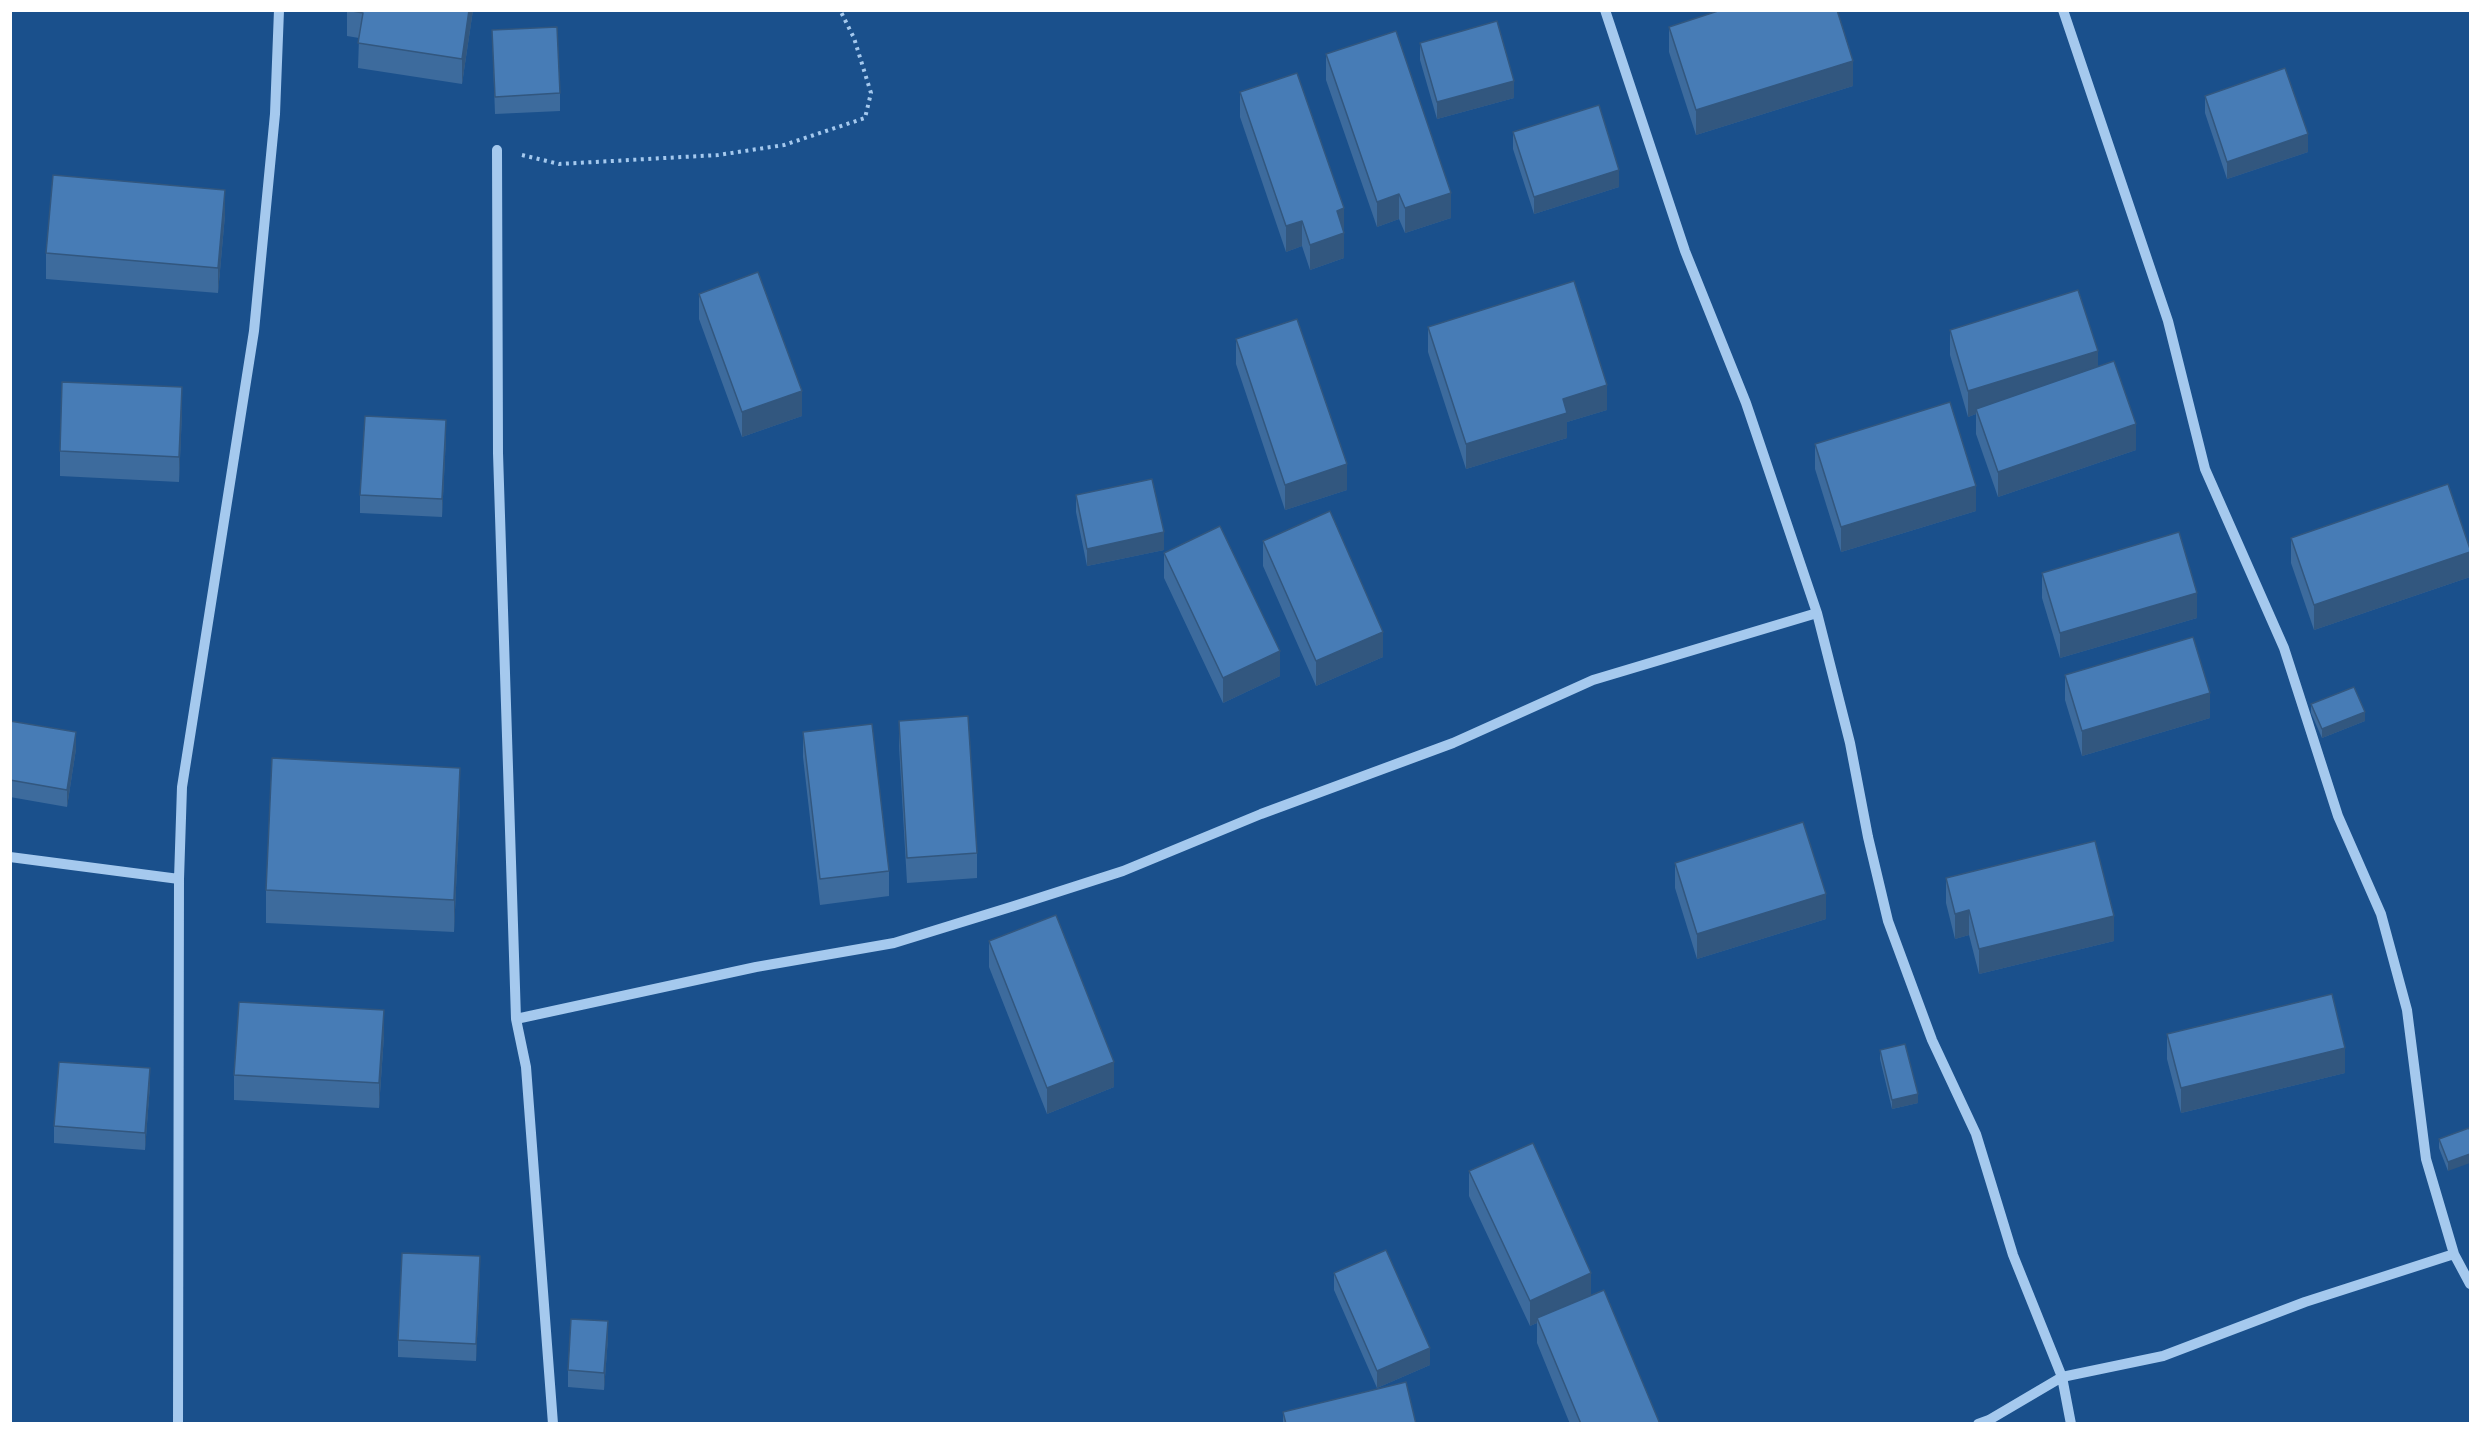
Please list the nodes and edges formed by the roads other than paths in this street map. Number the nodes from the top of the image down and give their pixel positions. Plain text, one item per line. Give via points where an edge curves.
1 (279, 10) edge
2 (1605, 10) edge
3 (2063, 10) edge
4 (497, 150) road end
5 (1817, 613) junction
6 (10, 858) edge
7 (179, 879) junction
8 (516, 1019) junction
9 (2454, 1254) junction
10 (2470, 1284) edge
11 (2062, 1377) junction
12 (178, 1424) edge
13 (553, 1424) edge
14 (1978, 1424) edge
15 (2071, 1424) edge

1 - 7 street via 275,114 254,331 182,788
2 - 5 street via 1685,251 1746,403
3 - 9 street via 2168,321 2205,469 2284,648 2338,816 2381,914 2407,1010 2426,1159
4 - 8 street via 498,453
5 - 8 street via 1593,681 1453,743 1261,814 1123,871 1014,906 894,943
5 - 11 street via 1888,921 1932,1040 1976,1134 2013,1255
6 - 7 street
7 - 12 street
8 - 13 street via 526,1067
9 - 10 street
9 - 11 street via 2305,1302 2163,1356
11 - 14 street
11 - 15 street

